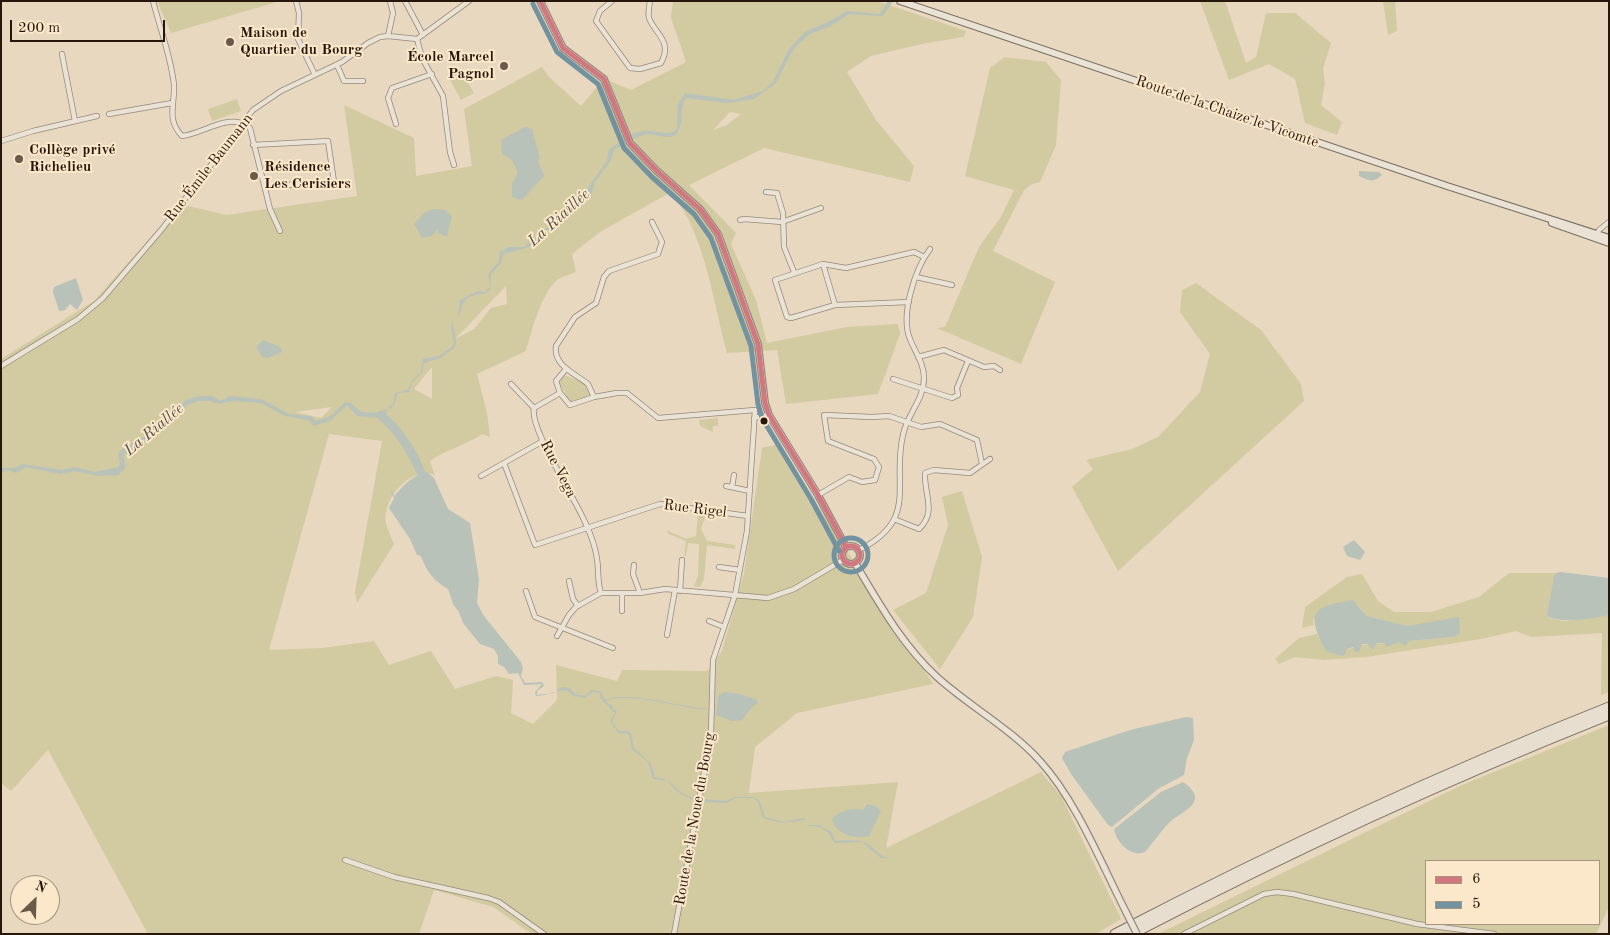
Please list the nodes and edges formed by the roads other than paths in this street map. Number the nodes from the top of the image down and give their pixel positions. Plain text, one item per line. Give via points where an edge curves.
1 (153, 1) edge
2 (296, 1) edge
3 (390, 1) edge
4 (406, 1) edge
5 (469, 1) edge
6 (540, 1) edge
7 (612, 1) edge
8 (650, 1) edge
9 (900, 1) edge
10 (423, 35) junction
11 (388, 36) junction
12 (417, 39) junction
13 (62, 54) dead end
14 (337, 65) junction
15 (432, 74) junction
16 (315, 75) junction
17 (363, 81) dead end
18 (172, 103) junction
19 (109, 114) dead end
20 (97, 116) dead end
21 (75, 121) junction
22 (242, 122) junction
23 (396, 124) dead end
24 (1, 141) edge
25 (253, 145) junction
26 (454, 165) dead end
27 (286, 185) dead end
28 (766, 192) dead end
29 (821, 208) dead end
30 (740, 220) dead end
31 (652, 222) dead end
32 (782, 222) junction
33 (1609, 222) edge
34 (280, 231) dead end
35 (1596, 236) junction
36 (1609, 238) edge
37 (1609, 243) edge
38 (930, 249) dead end
39 (924, 257) junction
40 (823, 264) junction
41 (794, 272) junction
42 (916, 277) junction
43 (952, 285) dead end
44 (909, 302) junction
45 (835, 305) junction
46 (918, 356) junction
47 (968, 361) junction
48 (1, 366) edge
49 (566, 369) junction
50 (1000, 370) dead end
51 (893, 379) dead end
52 (511, 384) dead end
53 (923, 389) junction
54 (560, 393) junction
55 (594, 397) junction
56 (534, 408) junction
57 (769, 416) junction
58 (754, 418) junction
59 (906, 423) junction
60 (543, 441) junction
61 (990, 459) dead end
62 (504, 463) junction
63 (982, 464) junction
64 (734, 475) dead end
65 (481, 476) dead end
66 (726, 486) dead end
67 (732, 487) junction
68 (750, 490) junction
69 (818, 495) junction
70 (748, 516) junction
71 (894, 519) junction
72 (586, 529) junction
73 (846, 547) junction
74 (859, 550) junction
75 (682, 560) dead end
76 (843, 560) junction
77 (855, 563) junction
78 (634, 565) dead end
79 (719, 567) dead end
80 (740, 570) junction
81 (570, 581) dead end
82 (677, 591) junction
83 (526, 592) dead end
84 (601, 593) junction
85 (622, 593) junction
86 (640, 593) junction
87 (735, 595) junction
88 (578, 606) junction
89 (622, 611) dead end
90 (709, 621) dead end
91 (724, 627) junction
92 (561, 628) junction
93 (667, 635) dead end
94 (557, 636) dead end
95 (613, 648) dead end
96 (1609, 707) edge
97 (1609, 716) edge
98 (344, 860) dead end
99 (544, 934) edge
100 (674, 934) edge
101 (1116, 934) edge
102 (1132, 934) edge
103 (1138, 934) edge
104 (1184, 934) edge
105 (1494, 934) edge

1 - 18 street via 171,64
2 - 16 street via 298,40
3 - 11 street via 393,13
4 - 10 street
5 - 10 street
6 - 57 street via 563,48 604,78 630,143 687,196 718,234 758,344
7 - 8 street via 600,11 596,21 624,62 630,68 640,69 661,63 665,56 661,34 649,17
9 - 35 main road, Route de la Chaize le Vicomte
10 - 12 street
11 - 12 street, Rue Émile Baumann
11 - 14 street, Rue Émile Baumann via 368,43
12 - 15 street via 422,58
13 - 21 street
14 - 16 street, Rue Émile Baumann
14 - 17 street via 344,81
15 - 23 street via 392,88 388,98
15 - 26 street via 443,96
16 - 22 street, Rue Émile Baumann via 264,102
18 - 19 street
18 - 22 street via 173,124 182,136 233,121
20 - 21 street
21 - 24 street
22 - 25 street via 250,128
22 - 48 street, Rue Émile Baumann via 162,229 103,298 78,319
25 - 27 street via 328,140 334,182
25 - 34 street via 270,209
28 - 32 street via 777,193 783,213
29 - 32 street
30 - 32 street
31 - 49 street via 662,249 658,254 606,273 596,303 575,317 556,346 555,351
32 - 41 street via 784,246
33 - 35 street
35 - 36 main road, Route de la Chaize le Vicomte
35 - 37 main road, Route de la Chaize le Vicomte
38 - 39 street
39 - 40 street via 914,252 846,268
39 - 42 street
40 - 41 street
40 - 45 street
41 - 45 street via 774,280 787,317
42 - 43 street
42 - 44 street
44 - 45 street
44 - 46 street via 907,329
46 - 47 street via 944,350
46 - 53 street via 924,377
47 - 50 street
47 - 53 street via 957,388 958,395 952,398
49 - 54 street via 556,381
49 - 55 street via 588,384
51 - 53 street
52 - 56 street
53 - 59 street
54 - 55 street via 573,406
54 - 56 street
55 - 58 street, Route de la Noue du Bourg via 626,393 661,419 754,410
56 - 60 street, Rue Vega
57 - 58 street
57 - 69 street
58 - 68 street, Route de la Noue du Bourg
59 - 63 street via 921,427 940,424 977,440
59 - 69 street via 890,416 824,415 828,441 874,459 879,468 875,480 862,482 849,477
59 - 71 street via 900,446 900,498
60 - 62 street
60 - 72 street, Rue Vega
61 - 63 street
62 - 65 street
62 - 72 street, Rue Rigel via 535,545
63 - 71 street via 970,473 934,470 925,473 930,511 925,523 919,528
64 - 67 street
66 - 67 street
67 - 68 street
68 - 70 street, Route de la Noue du Bourg
69 - 73 street
70 - 72 street, Rue Rigel via 660,504
70 - 80 street, Route de la Noue du Bourg
71 - 74 street via 878,539
72 - 84 street, Rue Vega via 597,560
73 - 74 street
73 - 76 street via 842,553
74 - 77 street
75 - 82 street
76 - 77 street
76 - 87 street via 778,596
77 - 103 street, bridge via 920,660 1030,751 1048,771 1071,806
78 - 86 street
79 - 80 street
80 - 87 street, Route de la Noue du Bourg
81 - 88 street via 573,599
82 - 86 street
82 - 87 street
82 - 93 street
83 - 92 street via 535,617
84 - 85 street
84 - 88 street
85 - 86 street
85 - 89 street
87 - 91 street, Route de la Noue du Bourg
88 - 92 street
90 - 91 street
91 - 100 street, Route de la Noue du Bourg via 713,660 711,735
92 - 94 street
92 - 95 street
96 - 101 highway via 1368,810 1232,874
97 - 102 highway via 1371,817
98 - 99 street via 394,877 499,902
104 - 105 street via 1264,894 1277,892 1417,924

